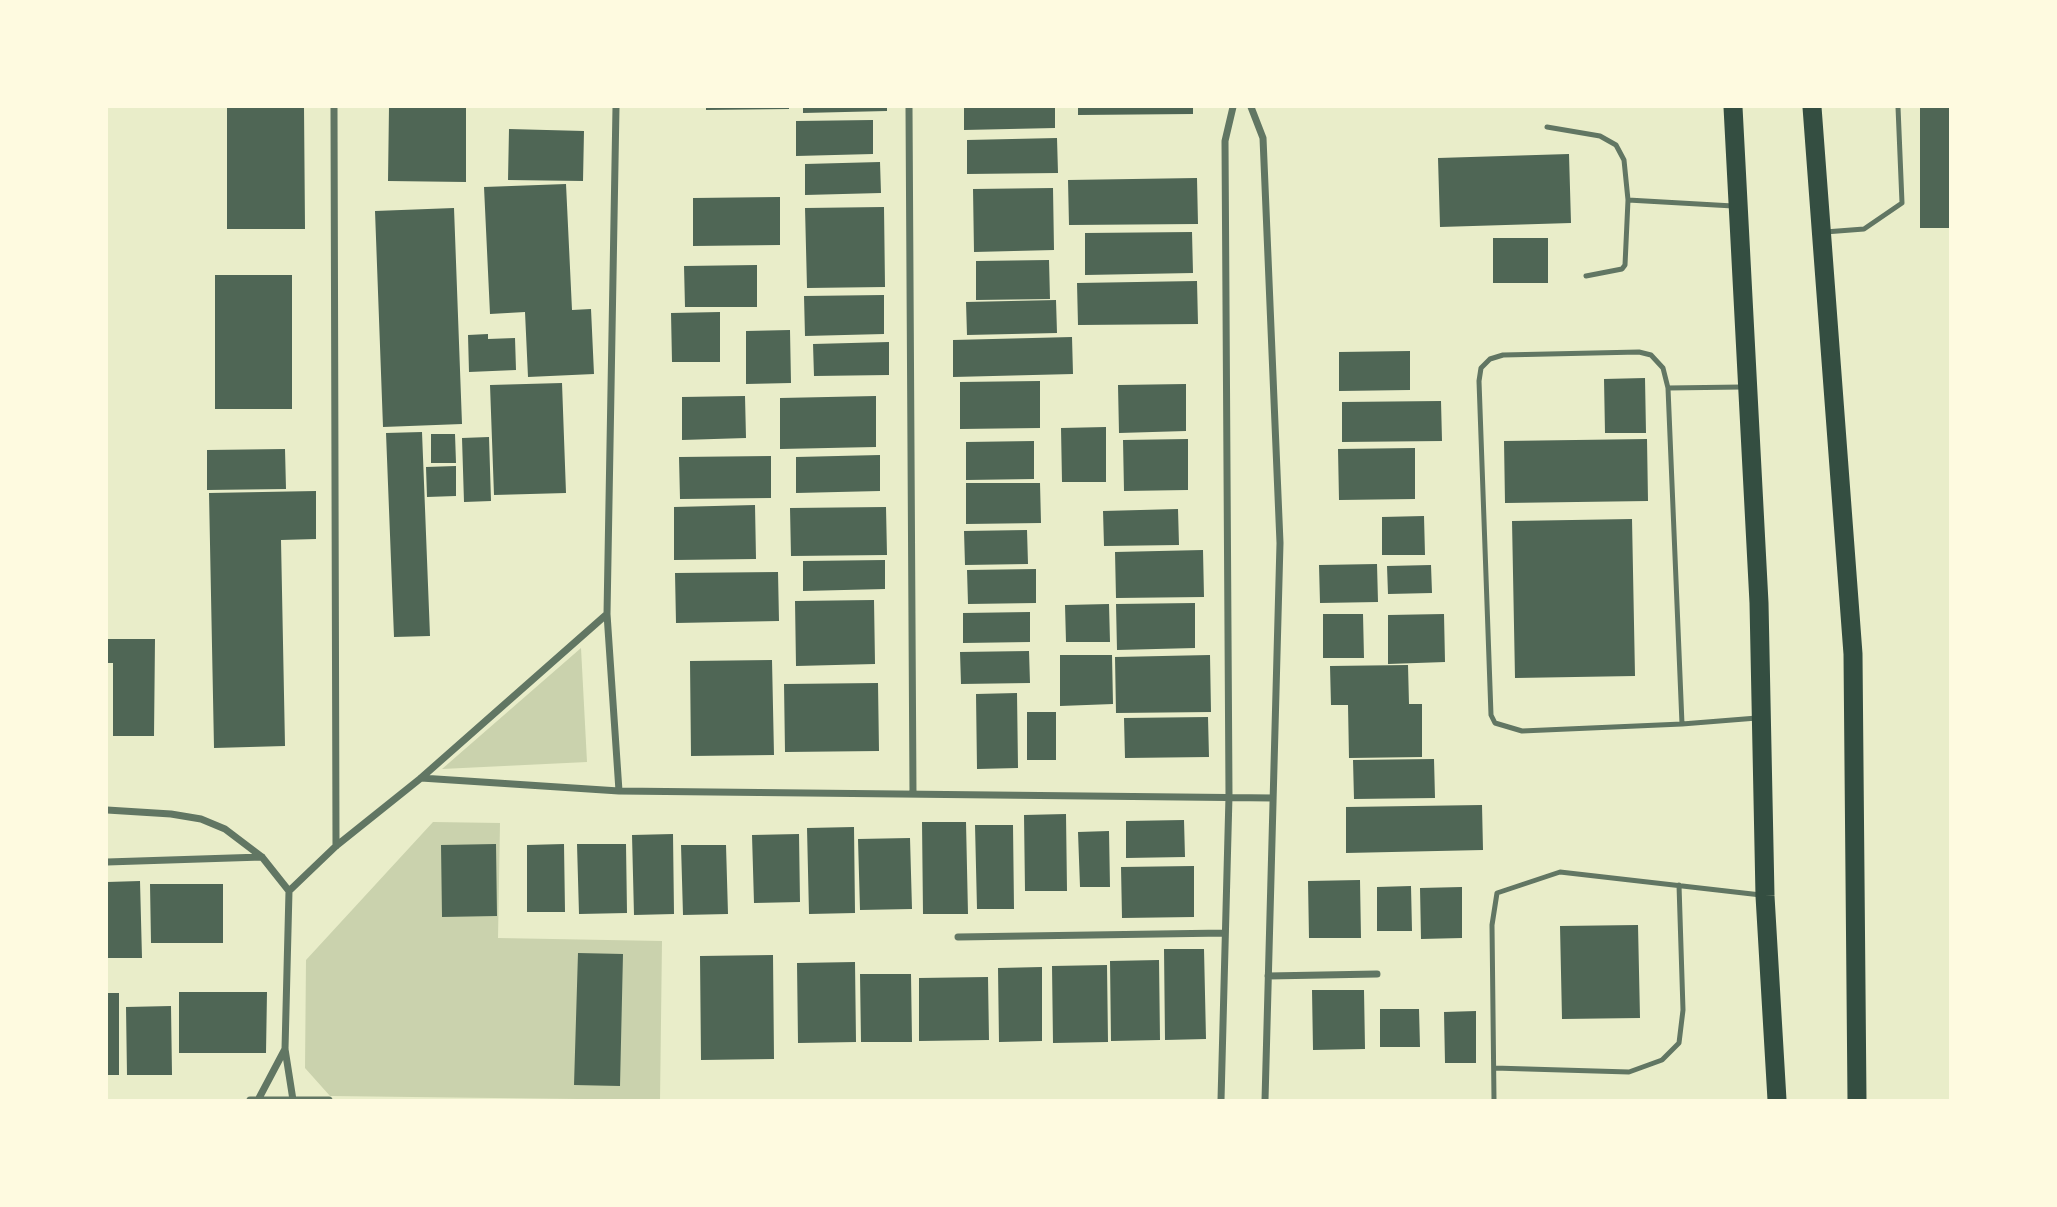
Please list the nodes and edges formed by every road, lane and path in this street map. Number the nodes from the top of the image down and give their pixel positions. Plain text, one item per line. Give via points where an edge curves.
1 (334, 107) edge
2 (616, 107) edge
3 (909, 107) edge
4 (1233, 107) edge
5 (1251, 107) edge
6 (1733, 107) edge
7 (1812, 107) edge
8 (1898, 107) edge
9 (1547, 127) dead end
10 (1628, 200) junction
11 (1740, 207) junction
12 (1822, 232) junction
13 (1586, 276) dead end
14 (1749, 387) junction
15 (1668, 388) junction
16 (607, 614) junction
17 (1762, 718) junction
18 (1682, 724) junction
19 (421, 778) junction
20 (619, 791) junction
21 (913, 794) junction
22 (1228, 796) junction
23 (1273, 798) junction
24 (107, 810) edge
25 (336, 846) junction
26 (262, 857) junction
27 (107, 862) edge
28 (1679, 885) junction
29 (289, 891) junction
30 (1765, 896) junction
31 (1225, 933) junction
32 (958, 937) dead end
33 (1377, 974) dead end
34 (1268, 976) junction
35 (285, 1049) junction
36 (1494, 1068) junction
37 (293, 1099) edge
38 (256, 1100) edge
39 (329, 1100) edge
40 (1221, 1100) edge
41 (1265, 1100) edge
42 (1494, 1100) edge
43 (1777, 1100) edge
44 (1857, 1100) edge

1 - 25 street
2 - 16 street
3 - 21 street
4 - 22 street via 1226,141
5 - 23 street via 1263,138 1280,543
6 - 11 highway
7 - 12 highway
8 - 12 lane via 1902,203 1864,229
9 - 10 lane via 1600,136 1616,145 1624,160
10 - 11 lane
10 - 13 lane via 1625,265
11 - 14 highway
12 - 44 highway via 1853,654
14 - 15 lane
14 - 17 highway
15 - 18 lane
15 - 18 lane via 1658,360 1639,352 1503,355 1482,368 1491,715 1501,727 1522,731
16 - 19 street
16 - 20 street
17 - 18 lane
17 - 30 highway
19 - 20 street
19 - 25 street
20 - 21 street
21 - 22 street
22 - 23 street
22 - 31 street
23 - 34 street
24 - 26 street via 201,819 225,828
25 - 29 street
26 - 27 street
26 - 29 street
28 - 30 lane
28 - 36 lane via 1684,1010 1679,1043 1662,1060 1629,1072
28 - 36 lane via 1560,872 1497,893 1492,925
29 - 35 street
30 - 43 highway
31 - 32 street
31 - 40 street
33 - 34 street
34 - 41 street
35 - 37 street
35 - 38 street
36 - 42 lane
37 - 38 street
37 - 39 street

